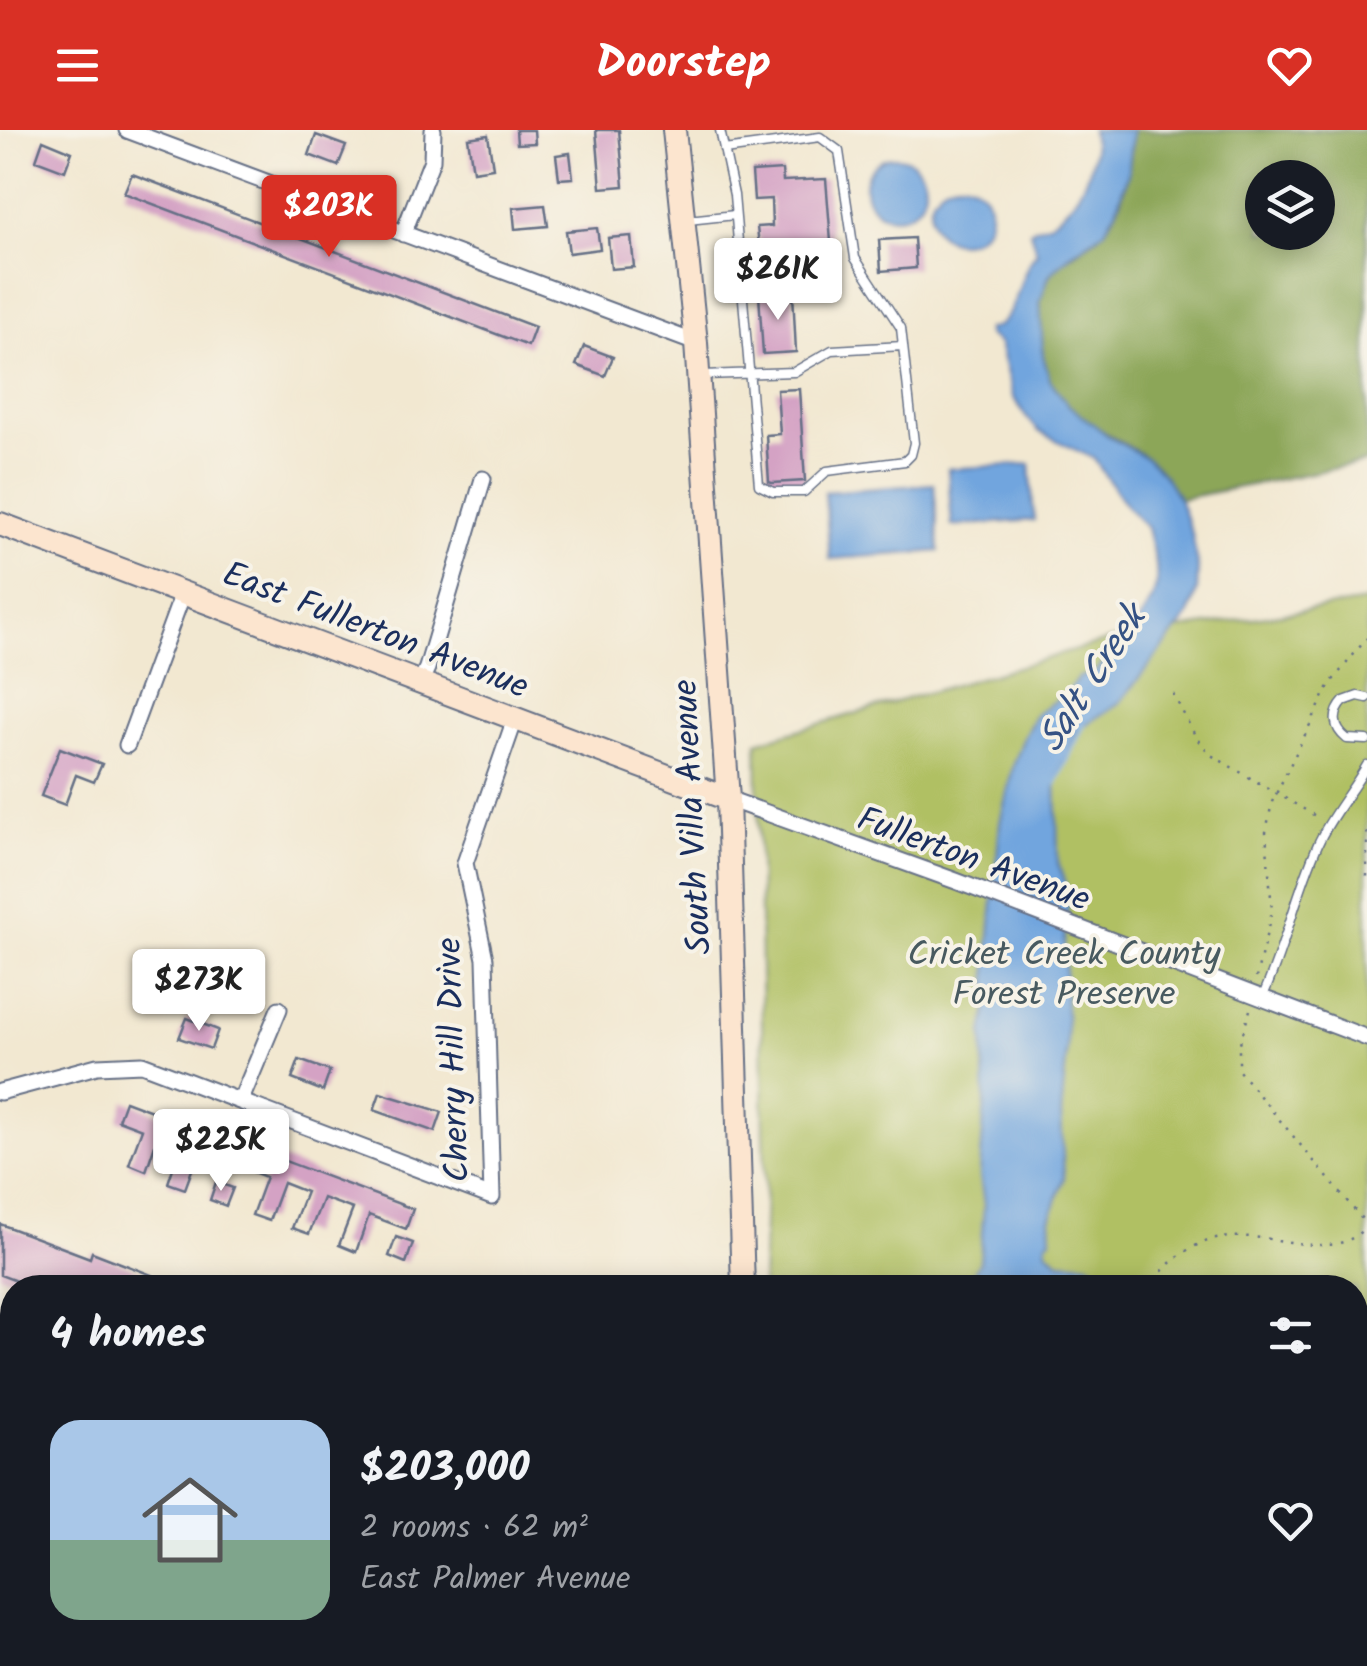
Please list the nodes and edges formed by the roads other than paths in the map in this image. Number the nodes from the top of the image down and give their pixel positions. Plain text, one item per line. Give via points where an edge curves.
1 (126, 130) edge
2 (432, 130) edge
3 (674, 130) edge
4 (720, 130) edge
5 (724, 150) junction
6 (736, 215) junction
7 (683, 221) junction
8 (403, 234) junction
9 (696, 344) junction
10 (902, 346) junction
11 (748, 373) junction
12 (698, 375) junction
13 (483, 479) dead end
14 (0, 524) edge
15 (183, 593) junction
16 (420, 683) junction
17 (1367, 698) edge
18 (515, 719) junction
19 (1367, 740) edge
20 (127, 744) dead end
21 (1367, 765) edge
22 (728, 799) junction
23 (1262, 998) junction
24 (279, 1009) dead end
25 (1367, 1038) edge
26 (0, 1092) edge
27 (241, 1100) junction
28 (743, 1275) edge

1 - 8 street
2 - 8 street via 432,160
3 - 7 main road, South Villa Avenue
4 - 5 lane
5 - 6 lane
5 - 10 lane via 820,137 840,151 855,258 901,328
6 - 7 lane
6 - 11 lane
7 - 9 main road, South Villa Avenue
8 - 9 street
9 - 12 main road, South Villa Avenue
10 - 11 lane via 832,350 794,372
10 - 11 lane via 911,454 904,461 827,471 804,492 759,485
11 - 12 lane
12 - 22 main road, South Villa Avenue
13 - 16 street
14 - 15 main road, East Fullerton Avenue
15 - 16 main road, East Fullerton Avenue
15 - 20 street
16 - 18 main road, East Fullerton Avenue
17 - 19 lane via 1344,700 1335,720 1347,739
18 - 22 main road, East Fullerton Avenue
18 - 27 street, Cherry Hill Drive via 466,863 485,960 492,1197
21 - 23 lane via 1328,824 1296,895
22 - 23 street, Fullerton Avenue
22 - 28 main road, South Villa Avenue
23 - 25 street, Fullerton Avenue
24 - 27 street
26 - 27 street, Cherry Hill Drive via 97,1066 142,1064

